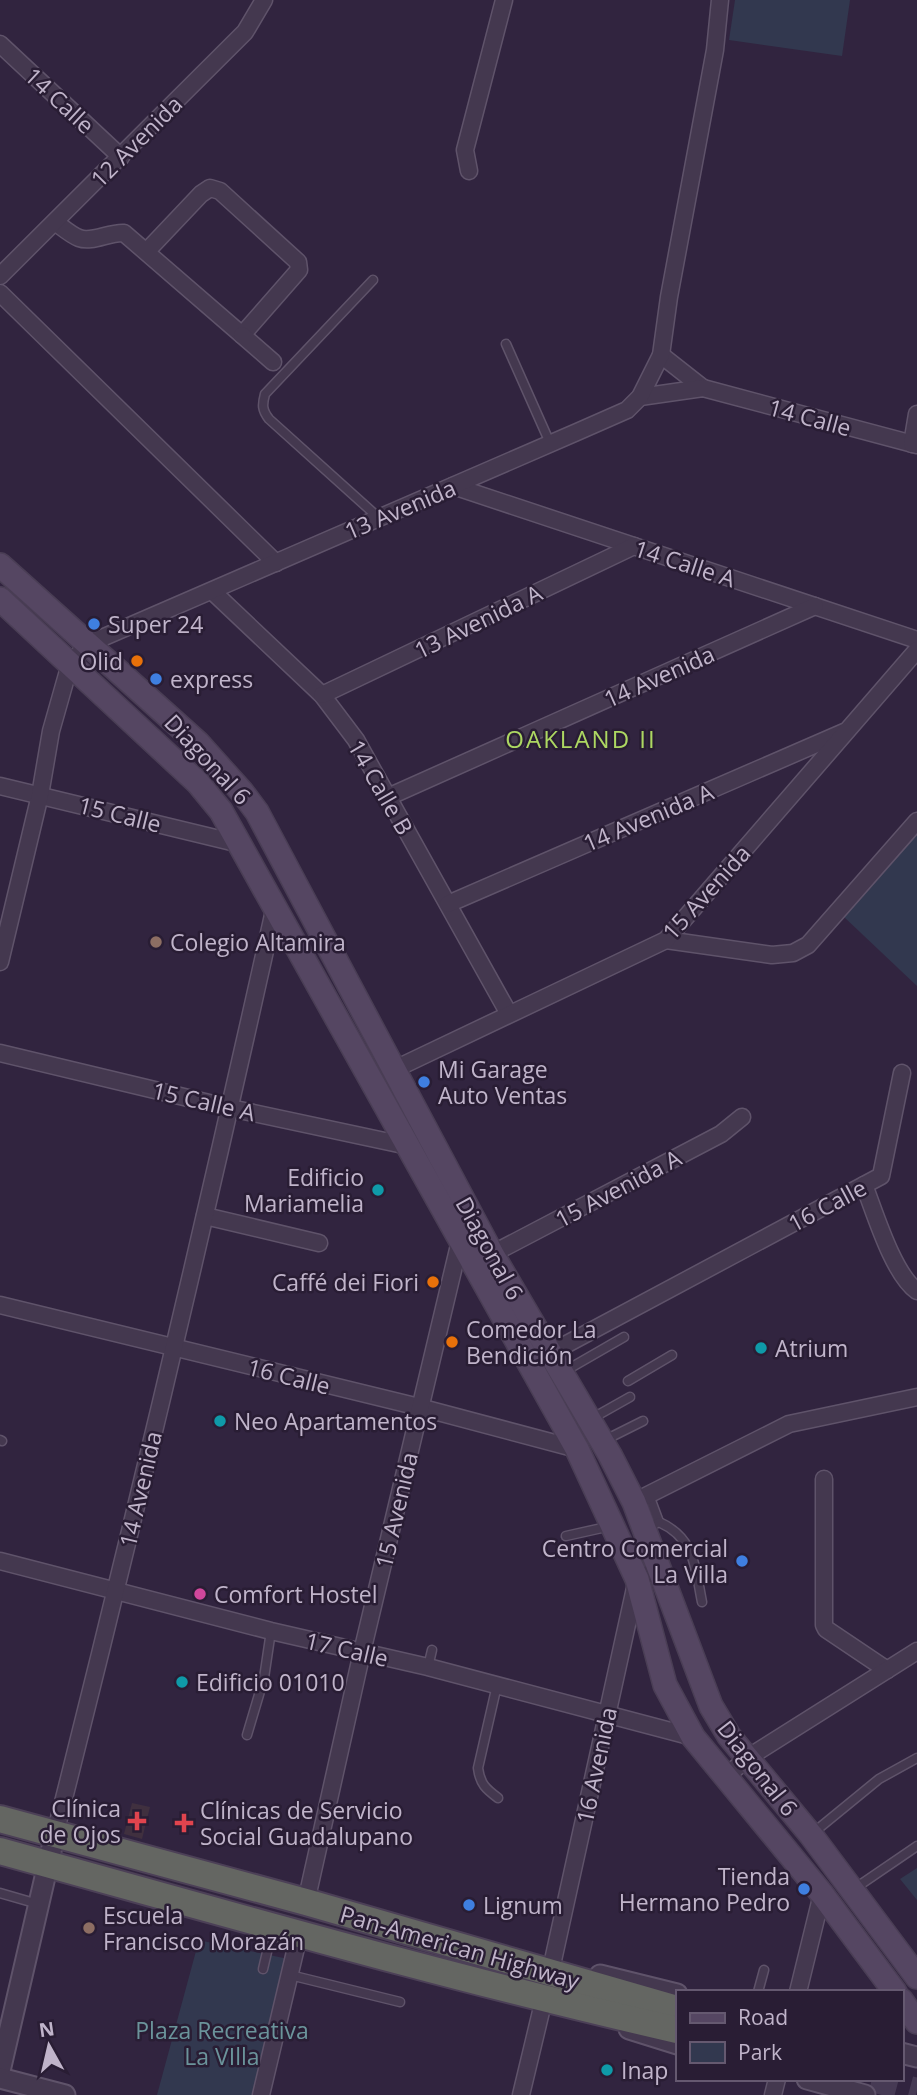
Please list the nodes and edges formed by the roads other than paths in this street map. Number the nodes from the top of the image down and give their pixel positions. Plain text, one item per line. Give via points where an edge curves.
1 (264, 0) edge
2 (504, 0) edge
3 (720, 0) edge
4 (0, 44) edge
5 (121, 157) junction
6 (469, 171) dead end
7 (55, 222) junction
8 (146, 252) junction
9 (0, 276) edge
10 (373, 280) dead end
11 (0, 293) edge
12 (242, 335) junction
13 (506, 344) dead end
14 (661, 355) junction
15 (272, 362) dead end
16 (702, 388) junction
17 (640, 397) junction
18 (917, 414) edge
19 (551, 444) junction
20 (914, 444) edge
21 (453, 486) junction
22 (380, 518) junction
23 (634, 546) junction
24 (276, 563) junction
25 (0, 565) edge
26 (212, 591) junction
27 (0, 599) edge
28 (815, 606) junction
29 (917, 640) edge
30 (88, 644) junction
31 (917, 650) edge
32 (70, 664) junction
33 (321, 695) junction
34 (848, 730) junction
35 (0, 786) edge
36 (40, 795) junction
37 (388, 797) junction
38 (917, 821) edge
39 (240, 844) junction
40 (448, 904) junction
41 (275, 906) junction
42 (666, 940) junction
43 (0, 962) edge
44 (509, 1014) junction
45 (0, 1053) edge
46 (395, 1069) junction
47 (902, 1073) dead end
48 (230, 1108) junction
49 (742, 1118) dead end
50 (408, 1146) junction
51 (864, 1185) junction
52 (205, 1216) junction
53 (460, 1241) junction
54 (318, 1243) dead end
55 (492, 1254) junction
56 (917, 1291) edge
57 (0, 1305) edge
58 (624, 1337) dead end
59 (173, 1348) junction
60 (672, 1356) dead end
61 (556, 1363) junction
62 (628, 1381) dead end
63 (630, 1397) dead end
64 (917, 1397) edge
65 (419, 1407) junction
66 (591, 1419) junction
67 (643, 1421) dead end
68 (603, 1441) junction
69 (577, 1449) junction
70 (824, 1479) dead end
71 (642, 1499) junction
72 (613, 1526) junction
73 (652, 1526) junction
74 (566, 1536) dead end
75 (0, 1561) edge
76 (647, 1574) junction
77 (116, 1591) junction
78 (702, 1602) dead end
79 (271, 1631) junction
80 (432, 1650) dead end
81 (917, 1651) edge
82 (362, 1653) junction
83 (428, 1667) junction
84 (887, 1670) junction
85 (497, 1685) junction
86 (607, 1714) junction
87 (247, 1735) dead end
88 (694, 1737) junction
89 (747, 1758) junction
90 (917, 1758) edge
91 (726, 1776) junction
92 (498, 1798) dead end
93 (0, 1819) edge
94 (55, 1834) junction
95 (811, 1835) junction
96 (917, 1846) edge
97 (0, 1851) edge
98 (47, 1864) junction
99 (852, 1891) junction
100 (0, 1893) edge
101 (822, 1894) junction
102 (306, 1902) junction
103 (38, 1904) junction
104 (273, 1928) junction
105 (299, 1935) junction
106 (263, 1969) dead end
107 (764, 1970) dead end
108 (290, 1975) junction
109 (917, 1977) edge
110 (547, 1986) junction
111 (759, 1990) edge
112 (798, 1990) edge
113 (894, 1990) edge
114 (676, 1994) edge
115 (400, 2002) dead end
116 (903, 2003) edge
117 (573, 2006) junction
118 (676, 2009) edge
119 (917, 2022) edge
120 (676, 2030) edge
121 (676, 2044) edge
122 (0, 2071) edge
123 (0, 2078) edge
124 (814, 2081) edge
125 (65, 2095) edge
126 (261, 2095) edge
127 (521, 2095) edge
128 (865, 2095) edge

1 - 5 street, 12 Avenida via 246,32
2 - 6 street via 465,150
3 - 14 street, 13 Avenida
4 - 5 street, 14 Calle
5 - 7 street, 12 Avenida
7 - 8 street via 80,238 124,233
7 - 9 street, 12 Avenida
8 - 12 street
8 - 12 street via 201,194 210,188 220,191 299,265
10 - 22 lane via 265,394 262,404 269,419
11 - 24 street
12 - 15 street
13 - 19 lane
14 - 16 street, 14 Calle
14 - 17 street, 13 Avenida
16 - 17 street, 14 Calle
16 - 20 street, 14 Calle
17 - 19 street, 13 Avenida via 627,410
18 - 20 street
19 - 21 street, 13 Avenida
21 - 22 street, 13 Avenida
21 - 23 street, 14 Calle A
22 - 24 street, 13 Avenida
23 - 28 street, 14 Calle A
23 - 33 street, 13 Avenida A
24 - 26 street, 13 Avenida
25 - 30 main road, Diagonal 6
26 - 30 street, 13 Avenida
26 - 33 street, 14 Calle B
27 - 32 main road, Diagonal 6
28 - 29 street, 14 Calle A
28 - 37 street, 14 Avenida
30 - 32 street, 13 Avenida
30 - 46 main road, Diagonal 6 via 198,743 257,812
31 - 34 street, 15 Avenida
32 - 36 street, 13 Avenida via 51,731
32 - 39 main road, Diagonal 6 via 209,793
33 - 37 street, 14 Calle B via 356,740
34 - 40 street, 14 Avenida A
34 - 42 street, 15 Avenida
35 - 36 street, 15 Calle
36 - 39 street, 15 Calle
36 - 43 street, 13 Avenida
37 - 40 street, 14 Calle B
38 - 42 street via 808,945 793,953 772,955
39 - 41 main road, Diagonal 6
40 - 44 street, 14 Calle B
41 - 48 street, 14 Avenida
41 - 50 main road, Diagonal 6
42 - 44 street, 15 Avenida
44 - 46 street, 15 Avenida
45 - 48 street, 15 Calle A
46 - 55 main road, Diagonal 6
47 - 51 street, 16 Calle via 881,1175
48 - 50 street, 15 Calle A
48 - 52 street, 14 Avenida
49 - 55 street, 15 Avenida A via 721,1134
50 - 53 main road, Diagonal 6
51 - 56 street via 897,1266
51 - 61 street, 16 Calle
52 - 54 street
52 - 59 street, 14 Avenida
53 - 65 street, 15 Avenida
53 - 69 main road, Diagonal 6
55 - 61 main road, Diagonal 6
57 - 59 street, 16 Calle
58 - 61 lane
59 - 65 street, 16 Calle
59 - 77 street, 14 Avenida
60 - 62 lane
61 - 66 main road, Diagonal 6
63 - 66 lane
64 - 71 street via 789,1424
65 - 69 street, 16 Calle
65 - 82 street, 15 Avenida
66 - 68 main road, Diagonal 6
67 - 68 lane
68 - 71 main road, Diagonal 6
69 - 72 main road, Diagonal 6
70 - 84 street via 824,1625
71 - 73 main road, Diagonal 6
72 - 74 lane
72 - 76 main road, Diagonal 6
73 - 76 main road, Diagonal 6
73 - 78 lane via 672,1528 691,1550
75 - 77 street, 17 Calle
76 - 86 street, 16 Avenida
76 - 88 main road, Diagonal 6 via 665,1685
76 - 89 main road, Diagonal 6 via 711,1706
77 - 79 street, 17 Calle
77 - 94 street, 14 Avenida
79 - 82 street, 17 Calle
79 - 87 lane via 264,1678
80 - 83 lane
81 - 84 street
82 - 83 street, 17 Calle
82 - 102 street, 15 Avenida
83 - 85 street, 17 Calle
84 - 89 street
85 - 86 street, 17 Calle
85 - 92 lane via 478,1769 485,1789
86 - 88 street, 17 Calle
86 - 110 street, 16 Avenida
88 - 91 main road, Diagonal 6
89 - 91 street
89 - 95 main road, Diagonal 6
90 - 95 lane via 879,1779
91 - 101 main road, Diagonal 6
93 - 94 highway, Pan-American Highway
94 - 98 street, 14 Avenida
94 - 102 highway, Pan-American Highway
95 - 99 main road, Diagonal 6
96 - 99 lane
97 - 98 highway, Pan-American Highway
98 - 103 street, 14 Avenida
98 - 104 highway, Pan-American Highway
99 - 109 main road, Diagonal 6
100 - 103 lane
101 - 112 street
101 - 113 main road, Diagonal 6
102 - 110 highway, Pan-American Highway
103 - 122 street, 14 Avenida
104 - 105 highway, Pan-American Highway
104 - 106 lane
105 - 108 street
105 - 110 highway, Pan-American Highway
107 - 111 lane
108 - 115 lane
108 - 126 street
110 - 114 street via 587,1972
110 - 117 highway, Pan-American Highway
110 - 118 highway, Pan-American Highway
110 - 127 street, 16 Avenida
116 - 119 main road
117 - 120 highway, Pan-American Highway
117 - 121 street
123 - 125 street
124 - 128 street

